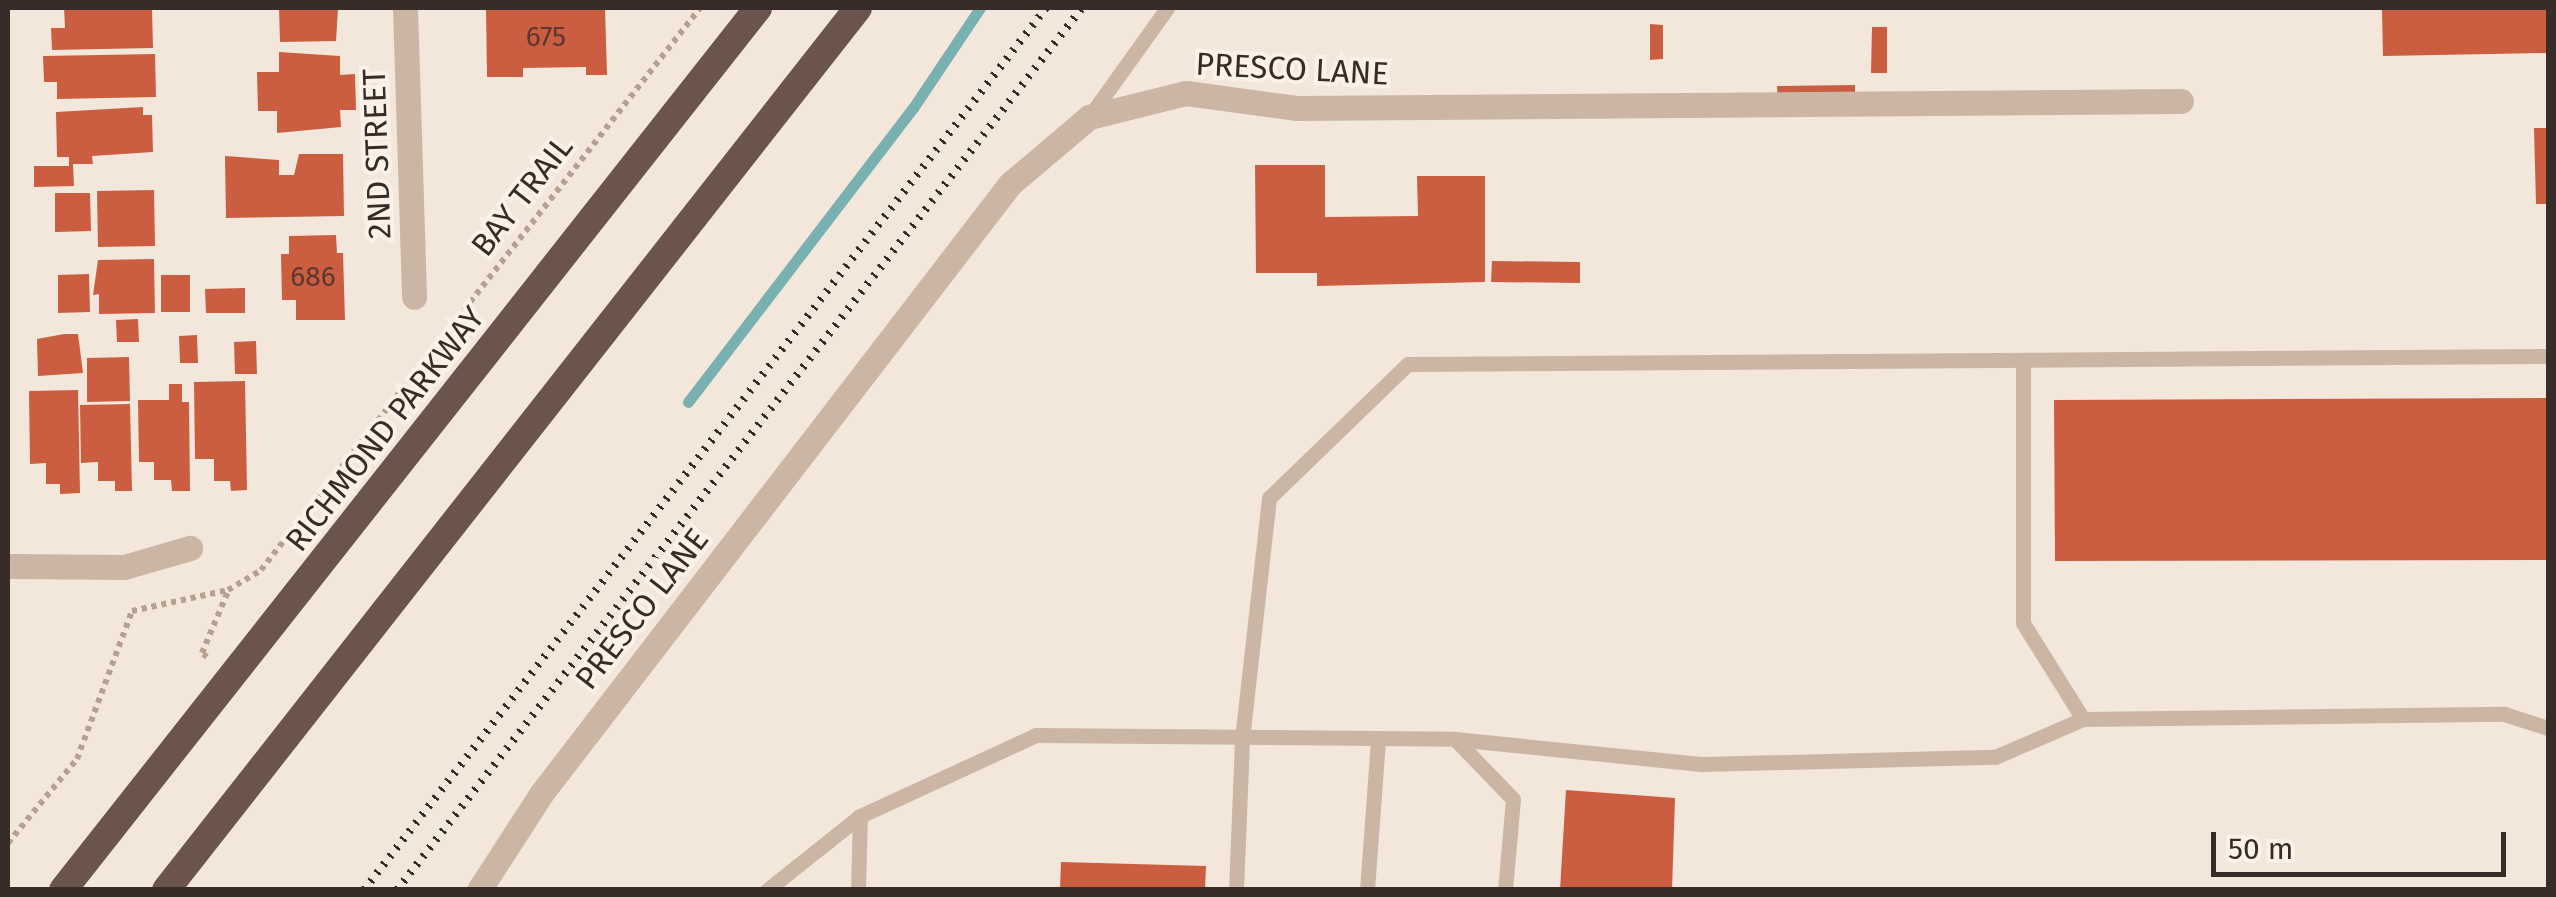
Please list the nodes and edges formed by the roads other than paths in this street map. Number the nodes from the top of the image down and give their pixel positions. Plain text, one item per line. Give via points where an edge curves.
1 (405, 8) edge
2 (758, 8) edge
3 (858, 8) edge
4 (1168, 8) edge
5 (2180, 101) dead end
6 (1089, 116) junction
7 (414, 298) dead end
8 (2548, 356) edge
9 (2023, 360) junction
10 (190, 548) dead end
11 (8, 566) edge
12 (2083, 719) junction
13 (2548, 728) edge
14 (1242, 739) junction
15 (1455, 739) junction
16 (1378, 740) junction
17 (860, 816) junction
18 (64, 890) edge
19 (166, 890) edge
20 (479, 890) edge
21 (767, 890) edge
22 (858, 890) edge
23 (1236, 890) edge
24 (1367, 890) edge
25 (1505, 890) edge

1 - 7 street, 2ND STREET
2 - 18 highway, RICHMOND PARKWAY
3 - 19 highway
4 - 6 lane
5 - 6 street, PRESCO LANE via 1297,108 1186,92
6 - 20 street, PRESCO LANE via 1010,184 541,794
8 - 9 lane
9 - 12 lane via 2023,623
9 - 14 lane via 1408,364 1270,498
10 - 11 street via 124,567
12 - 13 lane via 2504,714
12 - 15 lane via 1996,757 1701,764
14 - 16 lane
14 - 17 lane via 1036,735
14 - 23 lane
15 - 16 lane
15 - 25 lane via 1512,800
16 - 24 lane
17 - 21 lane
17 - 22 lane

